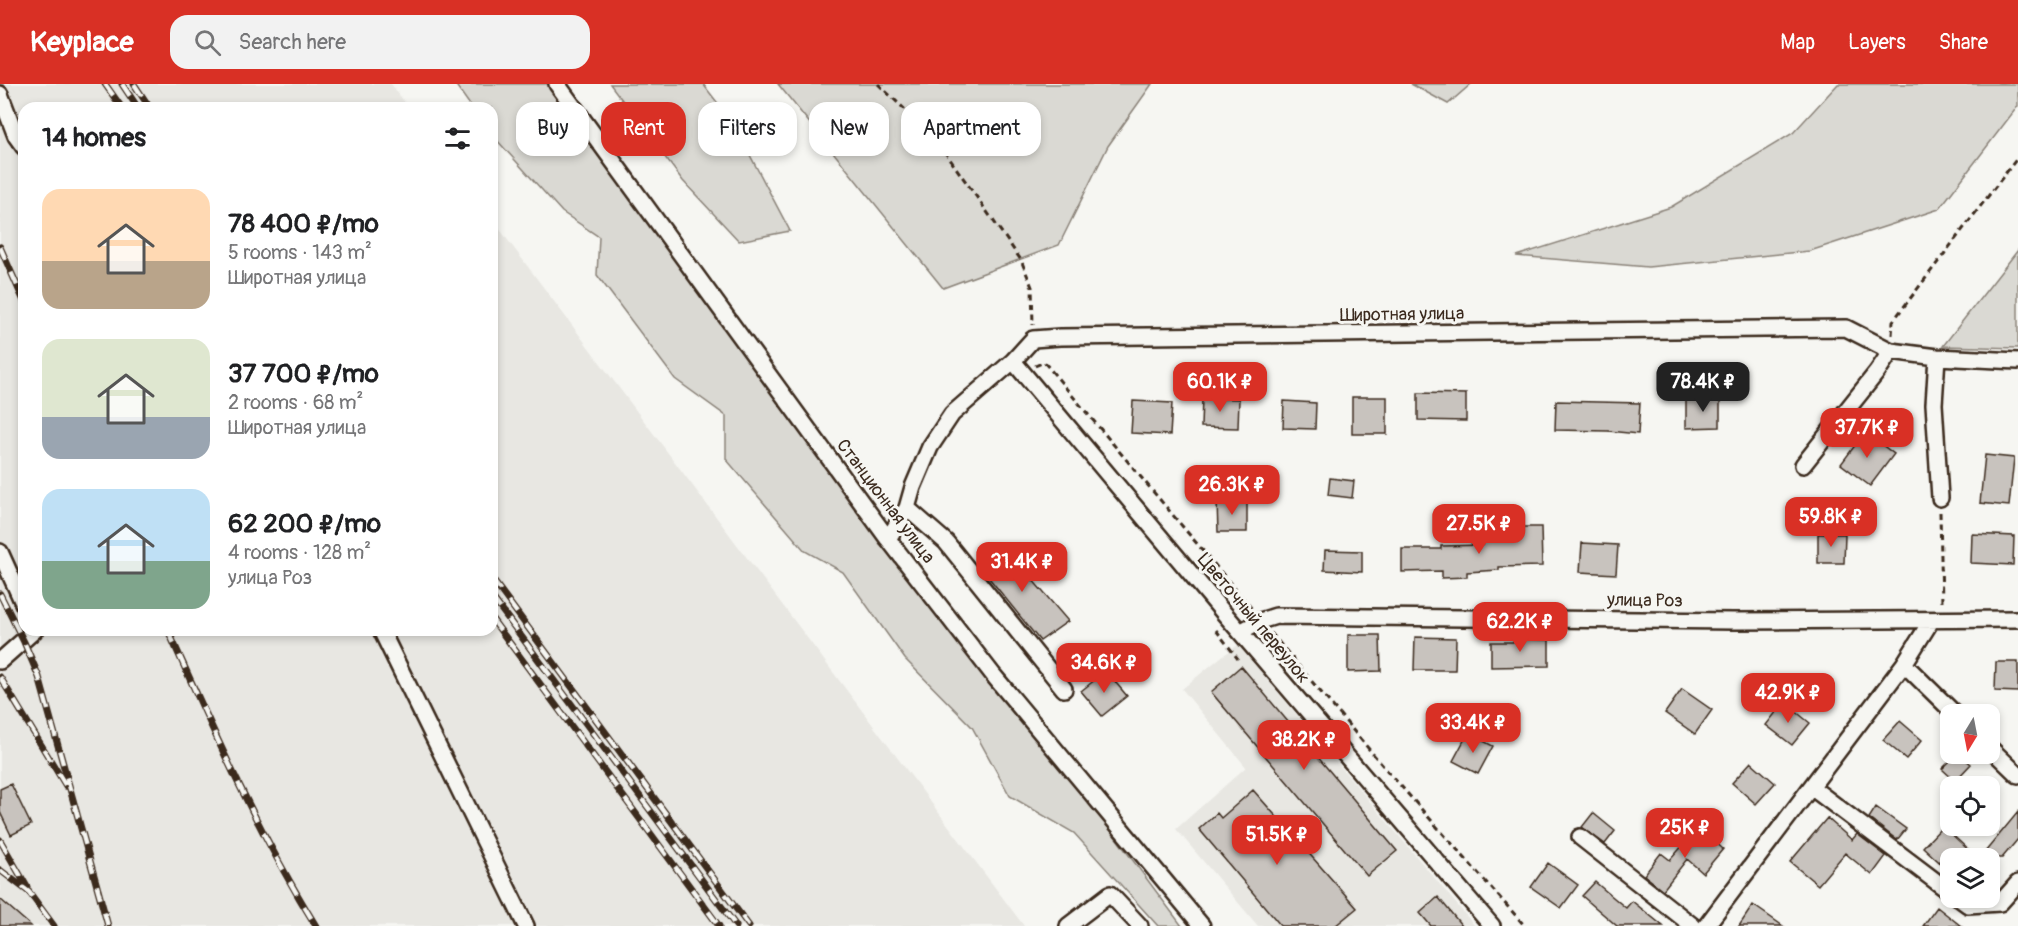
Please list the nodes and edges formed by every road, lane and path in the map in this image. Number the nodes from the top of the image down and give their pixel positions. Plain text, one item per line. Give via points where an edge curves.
1 (557, 84) edge
2 (879, 84) edge
3 (0, 94) edge
4 (18, 139) edge
5 (2018, 157) edge
6 (1034, 339) junction
7 (1891, 351) junction
8 (1937, 357) junction
9 (1013, 361) junction
10 (2018, 361) edge
11 (1803, 465) dead end
12 (1940, 498) joint
13 (907, 508) junction
14 (888, 539) junction
15 (0, 552) edge
16 (18, 592) edge
17 (2018, 619) edge
18 (1936, 620) junction
19 (1240, 632) junction
20 (28, 636) edge
21 (384, 636) edge
22 (0, 661) edge
23 (1904, 664) junction
24 (1064, 689) dead end
25 (1945, 704) edge
26 (2000, 757) edge
27 (2018, 774) edge
28 (1811, 788) junction
29 (1580, 837) dead end
30 (2018, 883) edge
31 (1940, 885) edge
32 (2000, 903) edge
33 (526, 926) edge
34 (1068, 926) edge
35 (1140, 926) edge
36 (1202, 926) edge
37 (1492, 926) edge
38 (1693, 926) edge
39 (1706, 926) edge

1 - 14 street, Станционная улица
2 - 6 path via 935,138 1021,260 1032,287
3 - 4 street
5 - 7 path via 1893,321
6 - 7 street, Широтная улица via 1846,328
6 - 9 street
7 - 8 street, Широтная улица
7 - 11 street
8 - 10 street, Широтная улица
8 - 12 street via 1934,404
9 - 13 street via 952,414 930,447
9 - 19 street, Цветочный переулок
12 - 18 path
13 - 14 street
13 - 24 street via 946,542
14 - 36 street, Станционная улица via 994,676
15 - 16 street
17 - 18 street, улица Роз
18 - 19 street, улица Роз via 1276,616
18 - 23 street
19 - 37 street, Цветочный переулок
20 - 22 street
21 - 33 street
23 - 25 street
23 - 28 street
26 - 27 street
28 - 31 street
28 - 39 street
29 - 38 street
30 - 32 street
34 - 35 street via 1110,894

